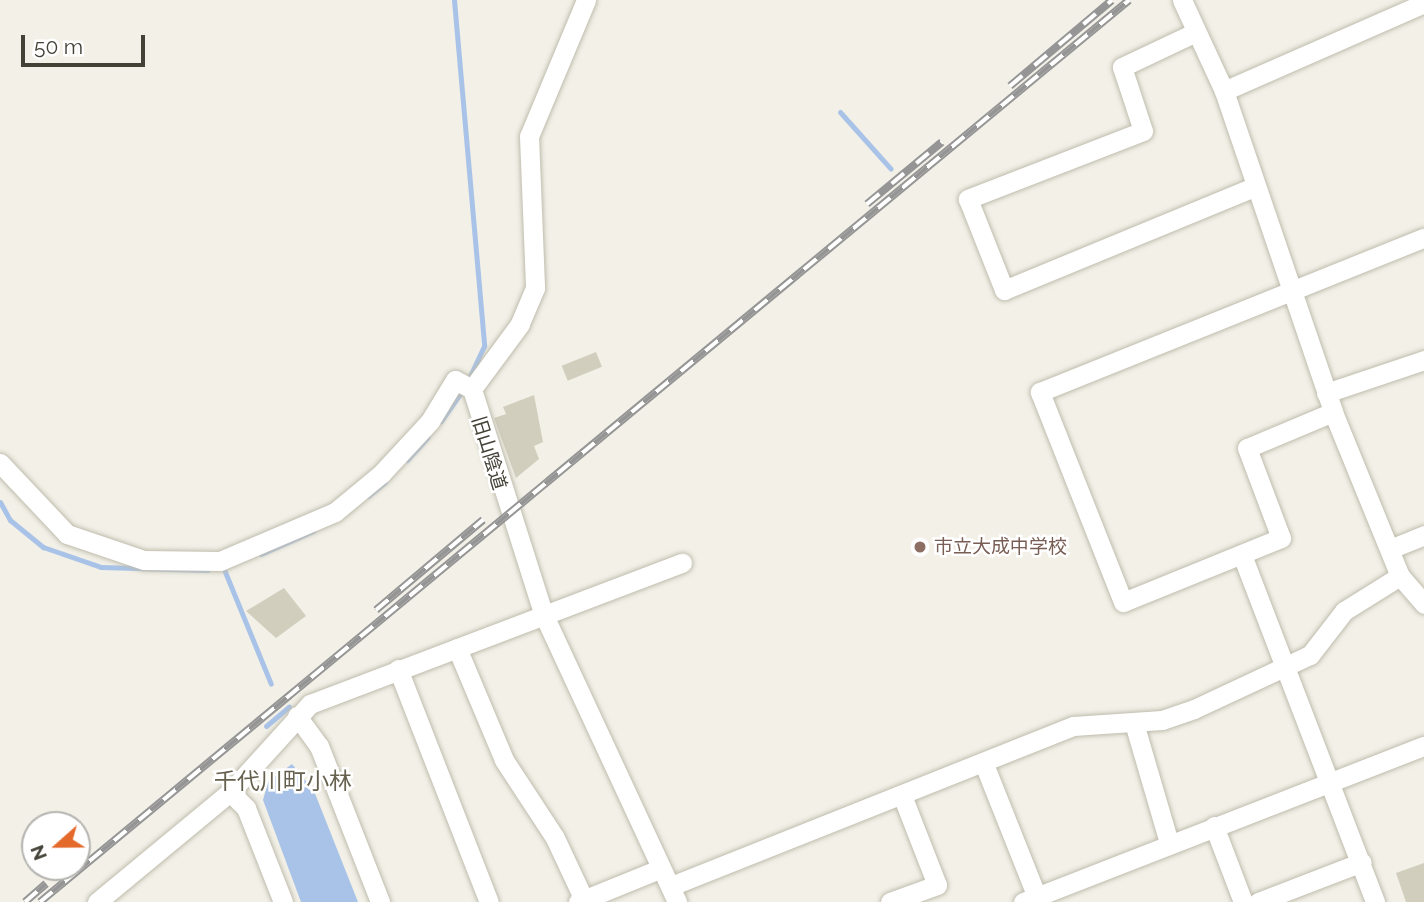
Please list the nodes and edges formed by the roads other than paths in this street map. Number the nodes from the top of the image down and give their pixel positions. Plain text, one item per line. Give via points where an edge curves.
1 (586, 0) edge
2 (1182, 0) edge
3 (1424, 3) edge
4 (1196, 32) junction
5 (1224, 91) junction
6 (1254, 187) junction
7 (1424, 238) edge
8 (1290, 293) junction
9 (1424, 360) edge
10 (472, 389) junction
11 (1326, 393) junction
12 (1333, 412) junction
13 (0, 463) edge
14 (1424, 535) edge
15 (1390, 549) junction
16 (1242, 555) junction
17 (682, 563) dead end
18 (1400, 576) junction
19 (1424, 604) edge
20 (542, 613) junction
21 (457, 648) junction
22 (1287, 668) junction
23 (398, 669) junction
24 (297, 716) junction
25 (1134, 723) junction
26 (1424, 746) edge
27 (984, 764) junction
28 (1331, 780) junction
29 (230, 792) junction
30 (903, 798) junction
31 (1214, 826) junction
32 (1169, 843) junction
33 (1362, 862) junction
34 (657, 870) junction
35 (674, 894) edge
36 (1032, 900) edge
37 (581, 901) edge
38 (97, 902) edge
39 (283, 902) edge
40 (380, 902) edge
41 (489, 902) edge
42 (890, 902) edge
43 (1243, 902) edge
44 (1258, 902) edge
45 (1375, 902) edge

1 - 10 street, 旧山陰道 via 528,136 534,288 520,324
2 - 4 street
3 - 5 street
4 - 5 street
4 - 6 street via 1122,68 1143,131 968,199 1004,290
5 - 6 street
6 - 8 street
7 - 8 street
8 - 11 street
8 - 16 street via 1040,392 1123,602
9 - 11 street
10 - 13 street via 456,380 406,448 335,512 220,561 144,560 67,534
10 - 20 street, 旧山陰道
11 - 12 street
12 - 15 street
12 - 16 street via 1247,448 1281,538
14 - 15 street
15 - 18 street
16 - 22 street
17 - 20 street
18 - 19 street
18 - 22 street via 1354,603 1324,643
20 - 21 street
20 - 34 street, 旧山陰道
21 - 23 street
21 - 37 street via 504,760 555,838
22 - 25 street via 1194,709
22 - 28 street
23 - 24 street via 310,704
23 - 41 street
24 - 29 street
24 - 40 street via 319,746
25 - 27 street via 1073,726
25 - 32 street
26 - 28 street
27 - 30 street
27 - 36 street
28 - 31 street
28 - 33 street
29 - 38 street
29 - 39 street via 246,808
30 - 35 street
30 - 42 street via 937,885
31 - 32 street
31 - 43 street
32 - 36 street
33 - 44 street
33 - 45 street
34 - 35 street, 旧山陰道
34 - 37 street

